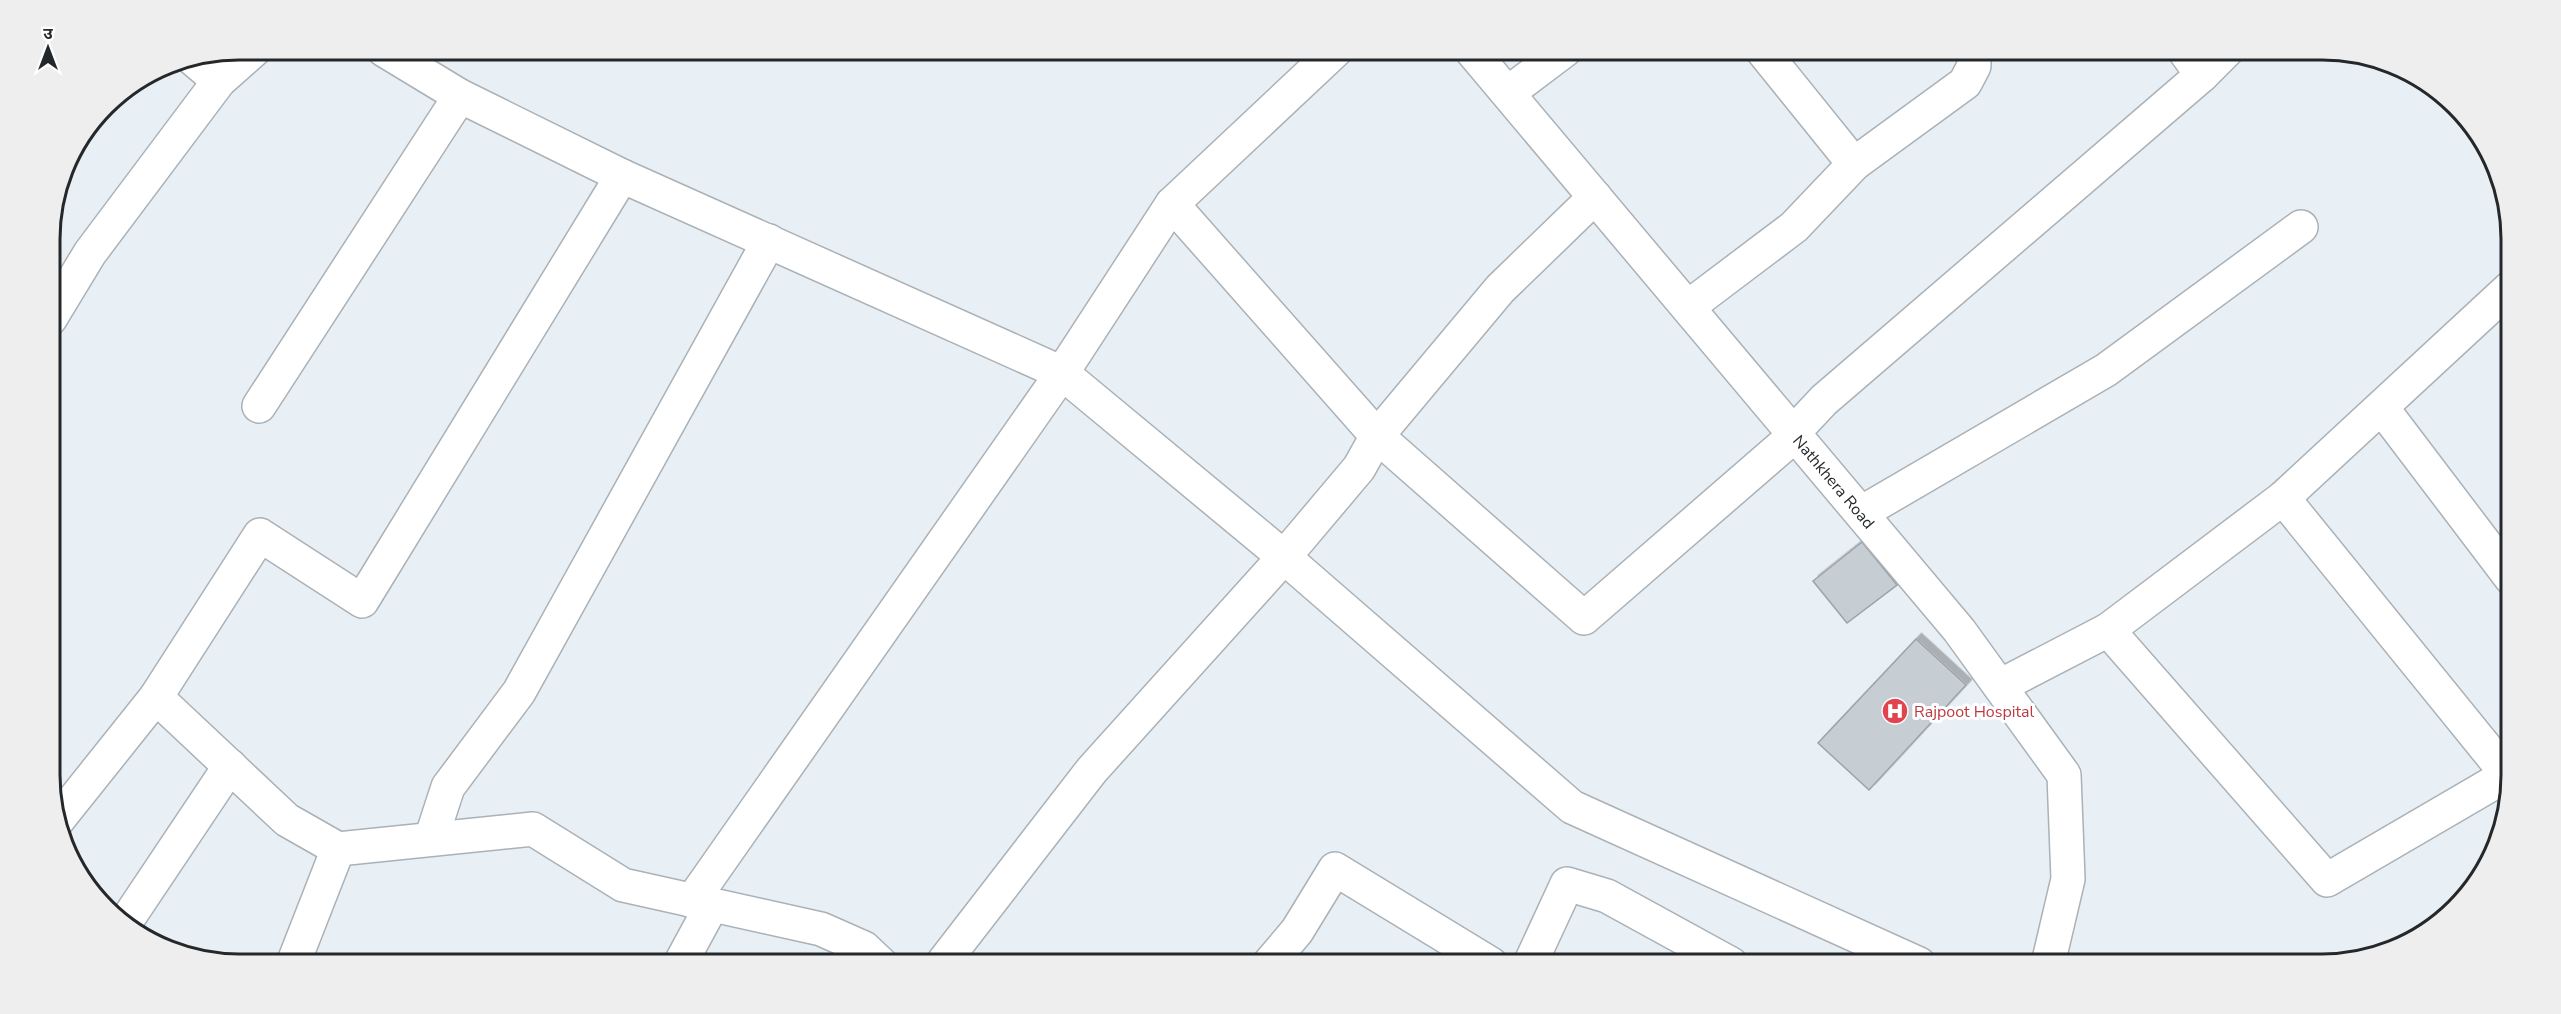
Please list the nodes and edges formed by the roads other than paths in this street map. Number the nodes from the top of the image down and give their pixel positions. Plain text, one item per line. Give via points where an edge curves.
1 (243, 60) edge
2 (401, 60) edge
3 (1325, 60) edge
4 (1480, 60) edge
5 (1552, 60) edge
6 (1770, 60) edge
7 (1974, 60) edge
8 (2193, 62) edge
9 (200, 64) edge
10 (219, 81) junction
11 (1508, 93) junction
12 (460, 96) junction
13 (1854, 164) junction
14 (622, 176) junction
15 (1595, 197) junction
16 (1172, 204) junction
17 (2301, 226) dead end
18 (769, 242) junction
19 (2501, 300) edge
20 (60, 302) edge
21 (1688, 308) junction
22 (1062, 373) junction
23 (259, 406) dead end
24 (2382, 408) junction
25 (1793, 433) junction
26 (1377, 436) junction
27 (2283, 498) junction
28 (1861, 513) junction
29 (1284, 557) junction
30 (2501, 565) edge
31 (2108, 630) junction
32 (2000, 686) junction
33 (156, 697) junction
34 (230, 766) junction
35 (2501, 767) edge
36 (2501, 782) edge
37 (64, 813) edge
38 (431, 839) junction
39 (338, 849) junction
40 (702, 903) junction
41 (129, 916) edge
42 (297, 954) edge
43 (684, 954) edge
44 (870, 954) edge
45 (950, 954) edge
46 (1277, 954) edge
47 (1475, 954) edge
48 (1535, 954) edge
49 (1713, 954) edge
50 (1897, 954) edge
51 (2050, 954) edge

1 - 10 street
2 - 12 street
3 - 16 street
4 - 11 street, Nathkhera Road
5 - 11 street
6 - 13 street
7 - 13 street via 1965,83
8 - 25 street via 1824,400
9 - 10 street
10 - 20 street via 90,253
11 - 15 street, Nathkhera Road
12 - 14 street
12 - 23 street
13 - 21 street via 1794,226
14 - 18 street
14 - 33 street via 362,601 260,536
15 - 21 street, Nathkhera Road
15 - 26 street via 1500,290
16 - 22 street
16 - 26 street
17 - 28 street via 2106,370
18 - 22 street
18 - 38 street via 519,692 448,787
19 - 24 street
21 - 25 street, Nathkhera Road
22 - 29 street
22 - 40 street
24 - 27 street
24 - 30 street
25 - 26 street via 1584,618
25 - 28 street, Nathkhera Road
26 - 29 street via 1359,468
27 - 31 street
27 - 35 street
28 - 32 street, Nathkhera Road via 1959,630
29 - 45 street via 1092,770
29 - 50 street via 1572,807
31 - 32 street
31 - 36 street via 2328,880
32 - 51 street, Nathkhera Road via 2064,775 2068,879
33 - 34 street
33 - 37 street
34 - 39 street via 288,820
34 - 41 street
38 - 39 street
38 - 40 street via 533,830 623,885
39 - 42 street
40 - 43 street
40 - 44 street via 821,929
46 - 47 street via 1297,931 1335,869
48 - 49 street via 1567,884 1606,896

